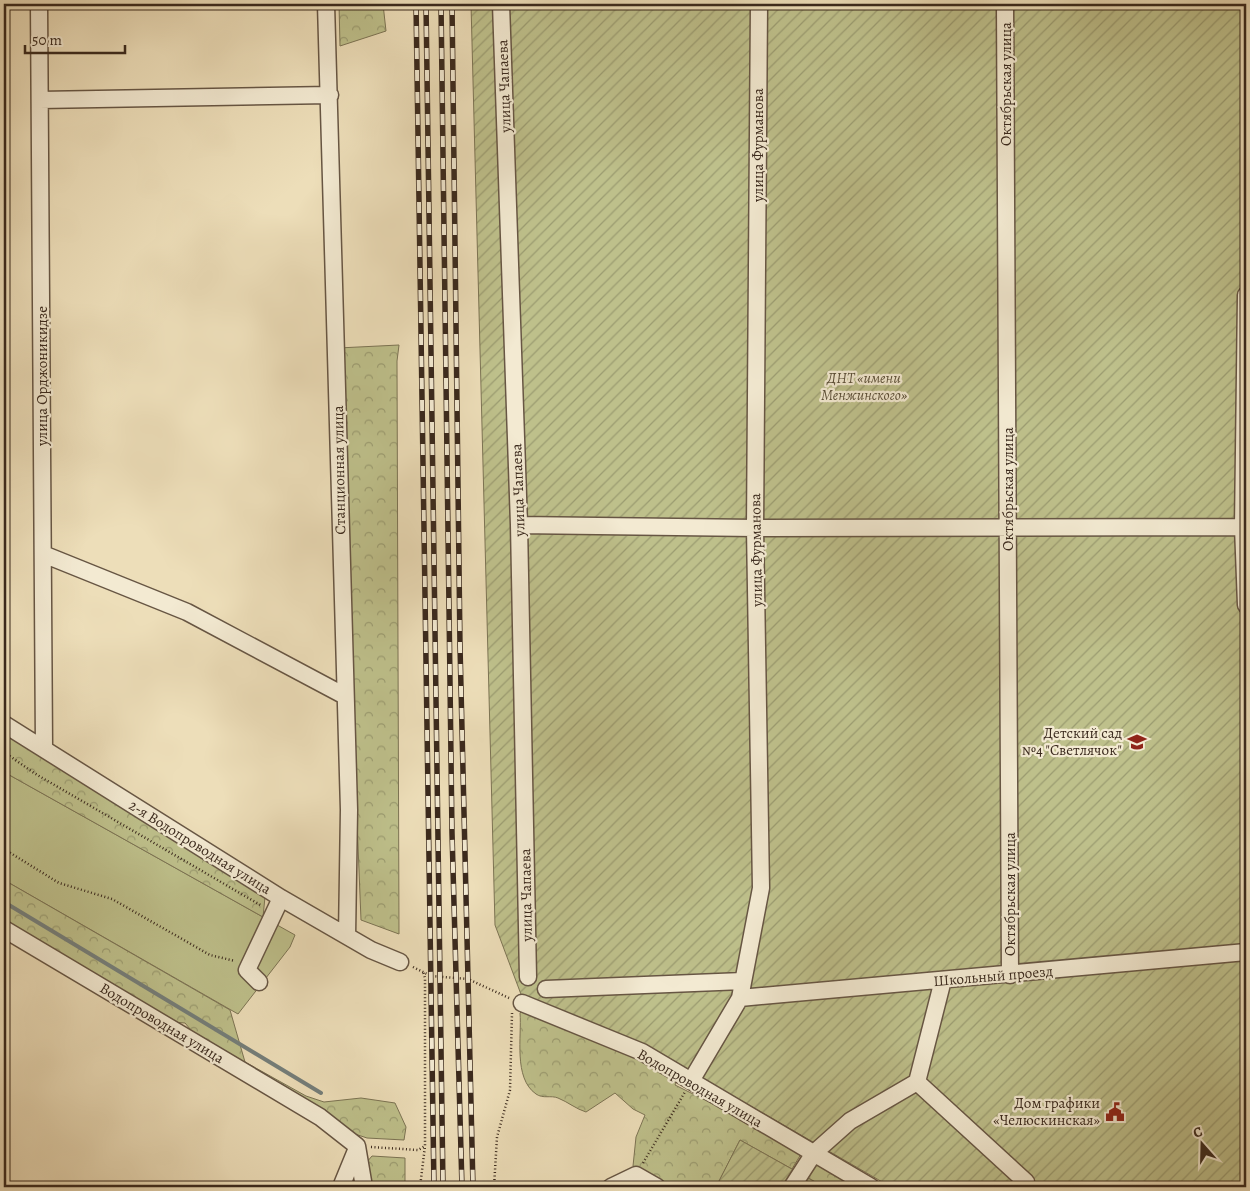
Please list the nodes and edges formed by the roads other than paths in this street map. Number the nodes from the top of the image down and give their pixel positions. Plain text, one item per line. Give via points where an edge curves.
1 (39, 4) edge
2 (326, 4) edge
3 (501, 4) edge
4 (759, 4) edge
5 (1005, 4) edge
6 (330, 95) junction
7 (40, 100) junction
8 (1246, 295) edge
9 (519, 525) junction
10 (1008, 526) junction
11 (1243, 526) junction
12 (755, 528) junction
13 (43, 554) junction
14 (1246, 605) edge
15 (345, 696) junction
16 (4, 724) edge
17 (44, 748) junction
18 (278, 905) junction
19 (4, 929) edge
20 (347, 936) junction
21 (1246, 952) edge
22 (400, 962) road end
23 (1010, 975) junction
24 (528, 977) dead end
25 (943, 980) junction
26 (744, 981) junction
27 (259, 982) dead end
28 (546, 989) dead end
29 (740, 998) junction
30 (516, 1004) road end
31 (691, 1081) junction
32 (917, 1082) junction
33 (358, 1146) junction
34 (814, 1154) junction
35 (1026, 1182) dead end
36 (341, 1187) edge
37 (364, 1187) edge
38 (611, 1187) edge
39 (657, 1187) edge
40 (792, 1187) edge
41 (871, 1187) edge

1 - 7 street, улица Орджоникидзе
2 - 6 street, Станционная улица
3 - 9 street, улица Чапаева
4 - 12 street, улица Фурманова
5 - 10 street, Октябрьская улица
6 - 7 street
6 - 15 street, Станционная улица
7 - 13 street, улица Орджоникидзе
8 - 11 street
9 - 12 street
9 - 24 street, улица Чапаева
10 - 11 street
10 - 12 street
10 - 23 street, Октябрьская улица
11 - 14 street
12 - 26 street, улица Фурманова via 761,888
13 - 15 street via 187,612
13 - 17 street, улица Орджоникидзе
15 - 20 street, Станционная улица via 349,810
16 - 17 street, 2-я Водопроводная улица
17 - 18 street, 2-я Водопроводная улица
18 - 20 street, 2-я Водопроводная улица
18 - 27 street via 247,970
19 - 33 street, Водопроводная улица via 320,1117
20 - 22 street, 2-я Водопроводная улица
21 - 23 street, Школьный проезд
23 - 25 street, Школьный проезд
25 - 29 street, Школьный проезд
25 - 32 street
26 - 28 street
26 - 29 street, улица Фурманова
29 - 31 street, улица Фурманова
30 - 31 street, Водопроводная улица via 642,1052
31 - 34 street, Водопроводная улица
32 - 34 street via 850,1121
32 - 35 street
33 - 36 street
33 - 37 street
34 - 40 street
34 - 41 street, Водопроводная улица
38 - 39 street via 636,1175

